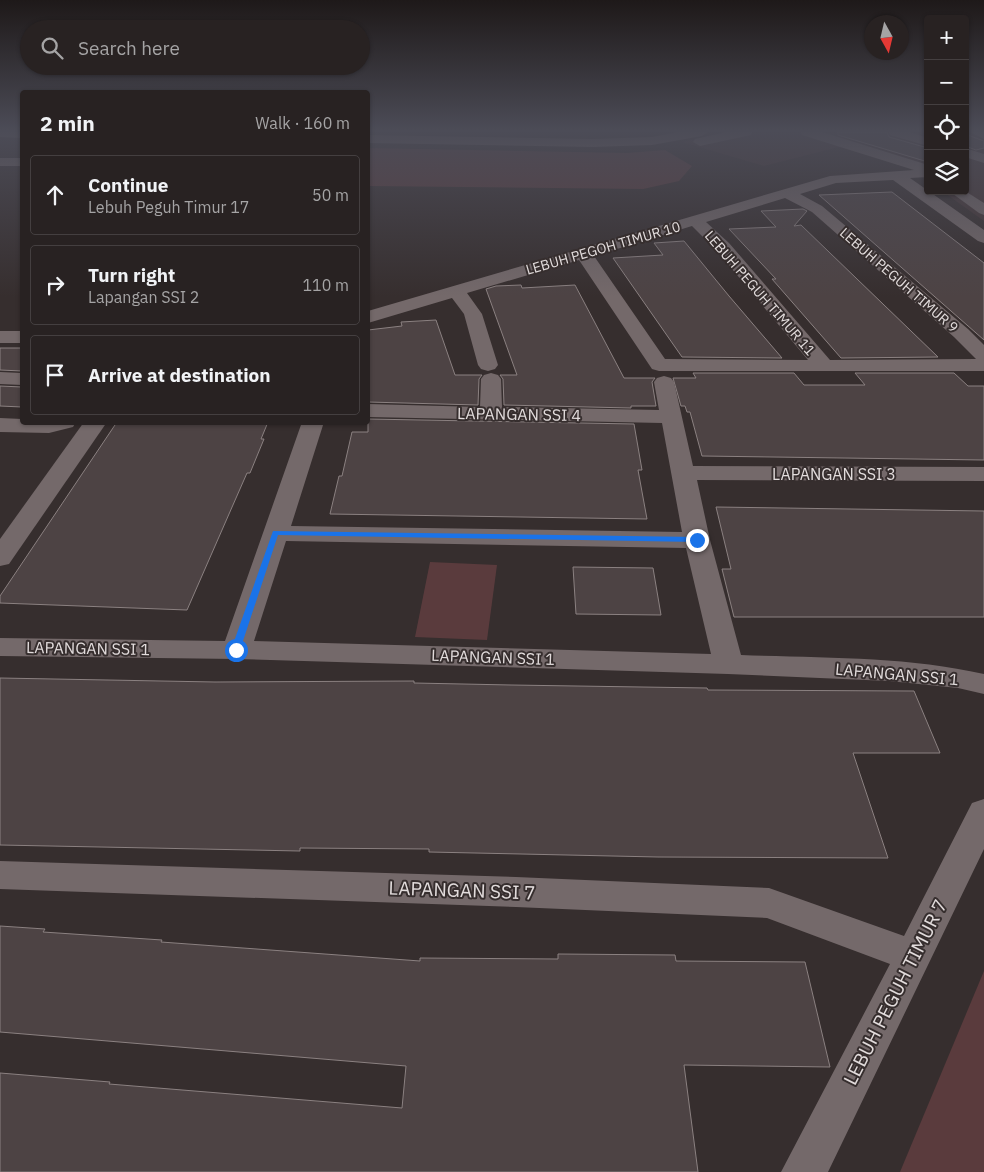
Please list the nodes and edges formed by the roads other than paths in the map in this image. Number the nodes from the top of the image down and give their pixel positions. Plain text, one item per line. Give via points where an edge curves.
1 (808, 187) edge
2 (912, 187) edge
3 (786, 193) junction
4 (962, 195) edge
5 (984, 210) edge
6 (695, 221) junction
7 (984, 238) edge
8 (584, 254) junction
9 (456, 291) junction
10 (370, 316) edge
11 (984, 331) edge
12 (961, 333) junction
13 (0, 337) edge
14 (20, 337) edge
15 (984, 356) edge
16 (984, 365) edge
17 (824, 366) junction
18 (661, 373) junction
19 (0, 378) edge
20 (20, 379) edge
21 (370, 411) edge
22 (491, 414) junction
23 (670, 417) junction
24 (0, 425) edge
25 (20, 425) edge
26 (94, 425) edge
27 (312, 425) edge
28 (684, 473) junction
29 (984, 474) edge
30 (275, 533) junction
31 (697, 540) junction
32 (0, 558) edge
33 (0, 647) edge
34 (236, 650) junction
35 (728, 664) junction
36 (984, 684) edge
37 (984, 812) edge
38 (0, 875) edge
39 (914, 956) junction
40 (804, 1172) edge

1 - 3 street, LEBUH PEGOH TIMUR 10
2 - 7 street
3 - 6 street, LEBUH PEGOH TIMUR 10
3 - 12 street, LEBUH PEGUH TIMUR 9 via 817,210
4 - 5 street
6 - 8 street, LEBUH PEGOH TIMUR 10
6 - 17 street, LEBUH PEGUH TIMUR 11 via 723,247
8 - 9 street, LEBUH PEGOH TIMUR 10
8 - 18 street
9 - 10 street, LEBUH PEGOH TIMUR 10
9 - 22 street via 472,314 490,372
11 - 12 street
12 - 15 street, LEBUH PEGUH TIMUR 9
13 - 14 street
16 - 17 street
17 - 18 street
18 - 23 street
19 - 20 street
21 - 22 street, LAPANGAN SSI 4
22 - 23 street, LAPANGAN SSI 4
23 - 28 street
24 - 25 street
26 - 32 street
27 - 30 street
28 - 29 street, LAPANGAN SSI 3
28 - 31 street
30 - 31 street
30 - 34 street
31 - 35 street
33 - 34 street, LAPANGAN SSI 1
34 - 35 street, LAPANGAN SSI 1
35 - 36 street, LAPANGAN SSI 1 via 889,671
37 - 39 street, LEBUH PEGUH TIMUR 7
38 - 39 street, LAPANGAN SSI 7 via 769,903
39 - 40 street, LEBUH PEGUH TIMUR 7

